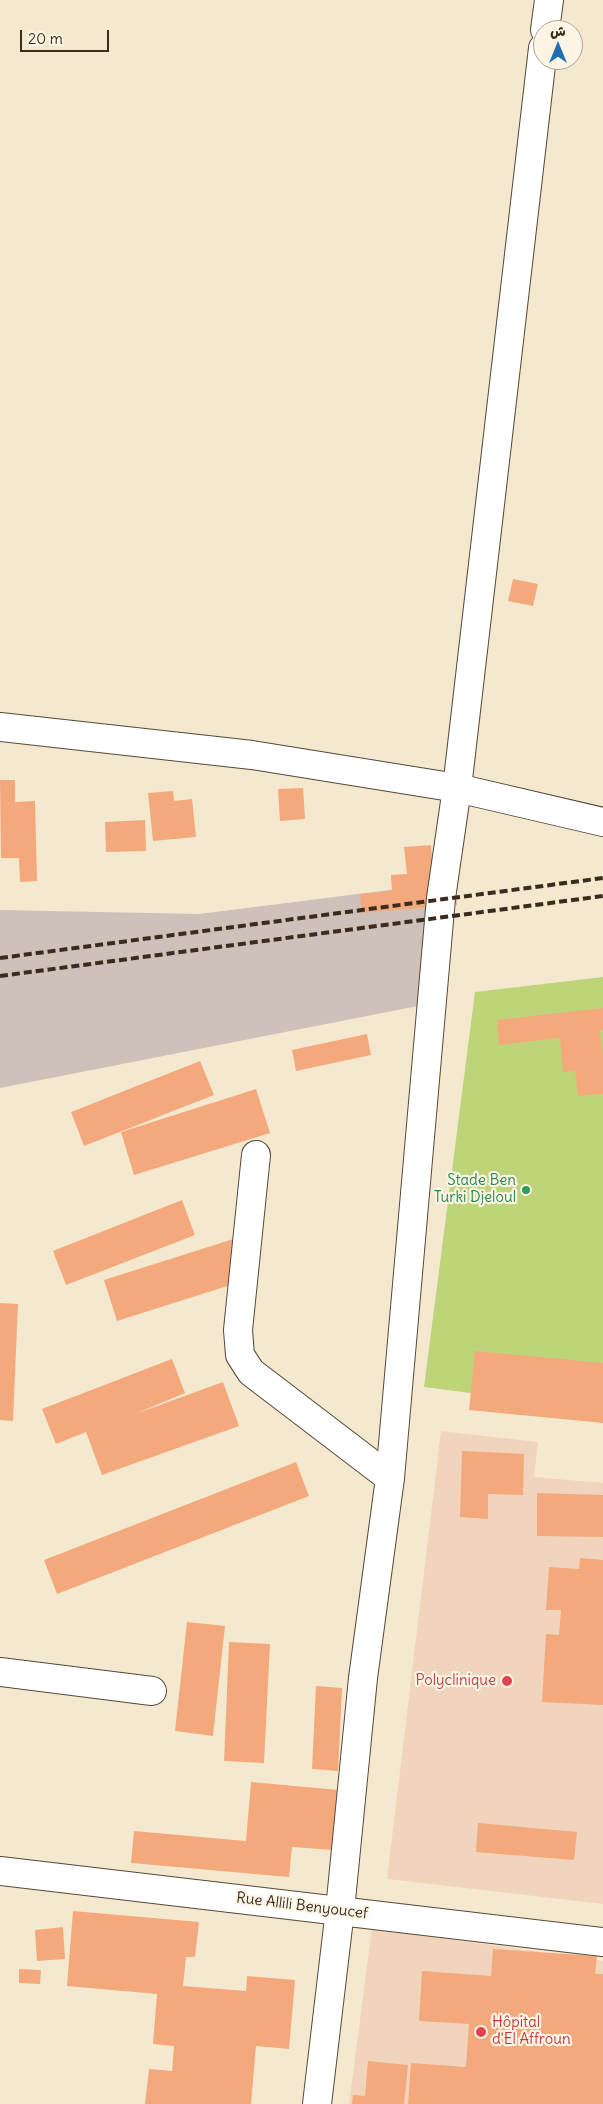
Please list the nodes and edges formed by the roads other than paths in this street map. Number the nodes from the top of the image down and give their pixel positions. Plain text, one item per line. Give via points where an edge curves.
1 (548, 0) edge
2 (546, 20) edge
3 (540, 70) edge
4 (0, 727) edge
5 (457, 788) junction
6 (603, 822) edge
7 (256, 1155) dead end
8 (390, 1478) junction
9 (0, 1672) edge
10 (152, 1691) dead end
11 (0, 1871) edge
12 (340, 1910) junction
13 (603, 1942) edge
14 (317, 2104) edge

1 - 2 main road
3 - 5 main road
4 - 5 main road via 252,755
5 - 6 main road
5 - 8 main road via 441,898
7 - 8 main road via 238,1330 240,1355 251,1372
8 - 12 main road via 363,1678
9 - 10 main road
11 - 12 main road, Rue Allili Benyoucef
12 - 13 main road, Rue Allili Benyoucef
12 - 14 main road

